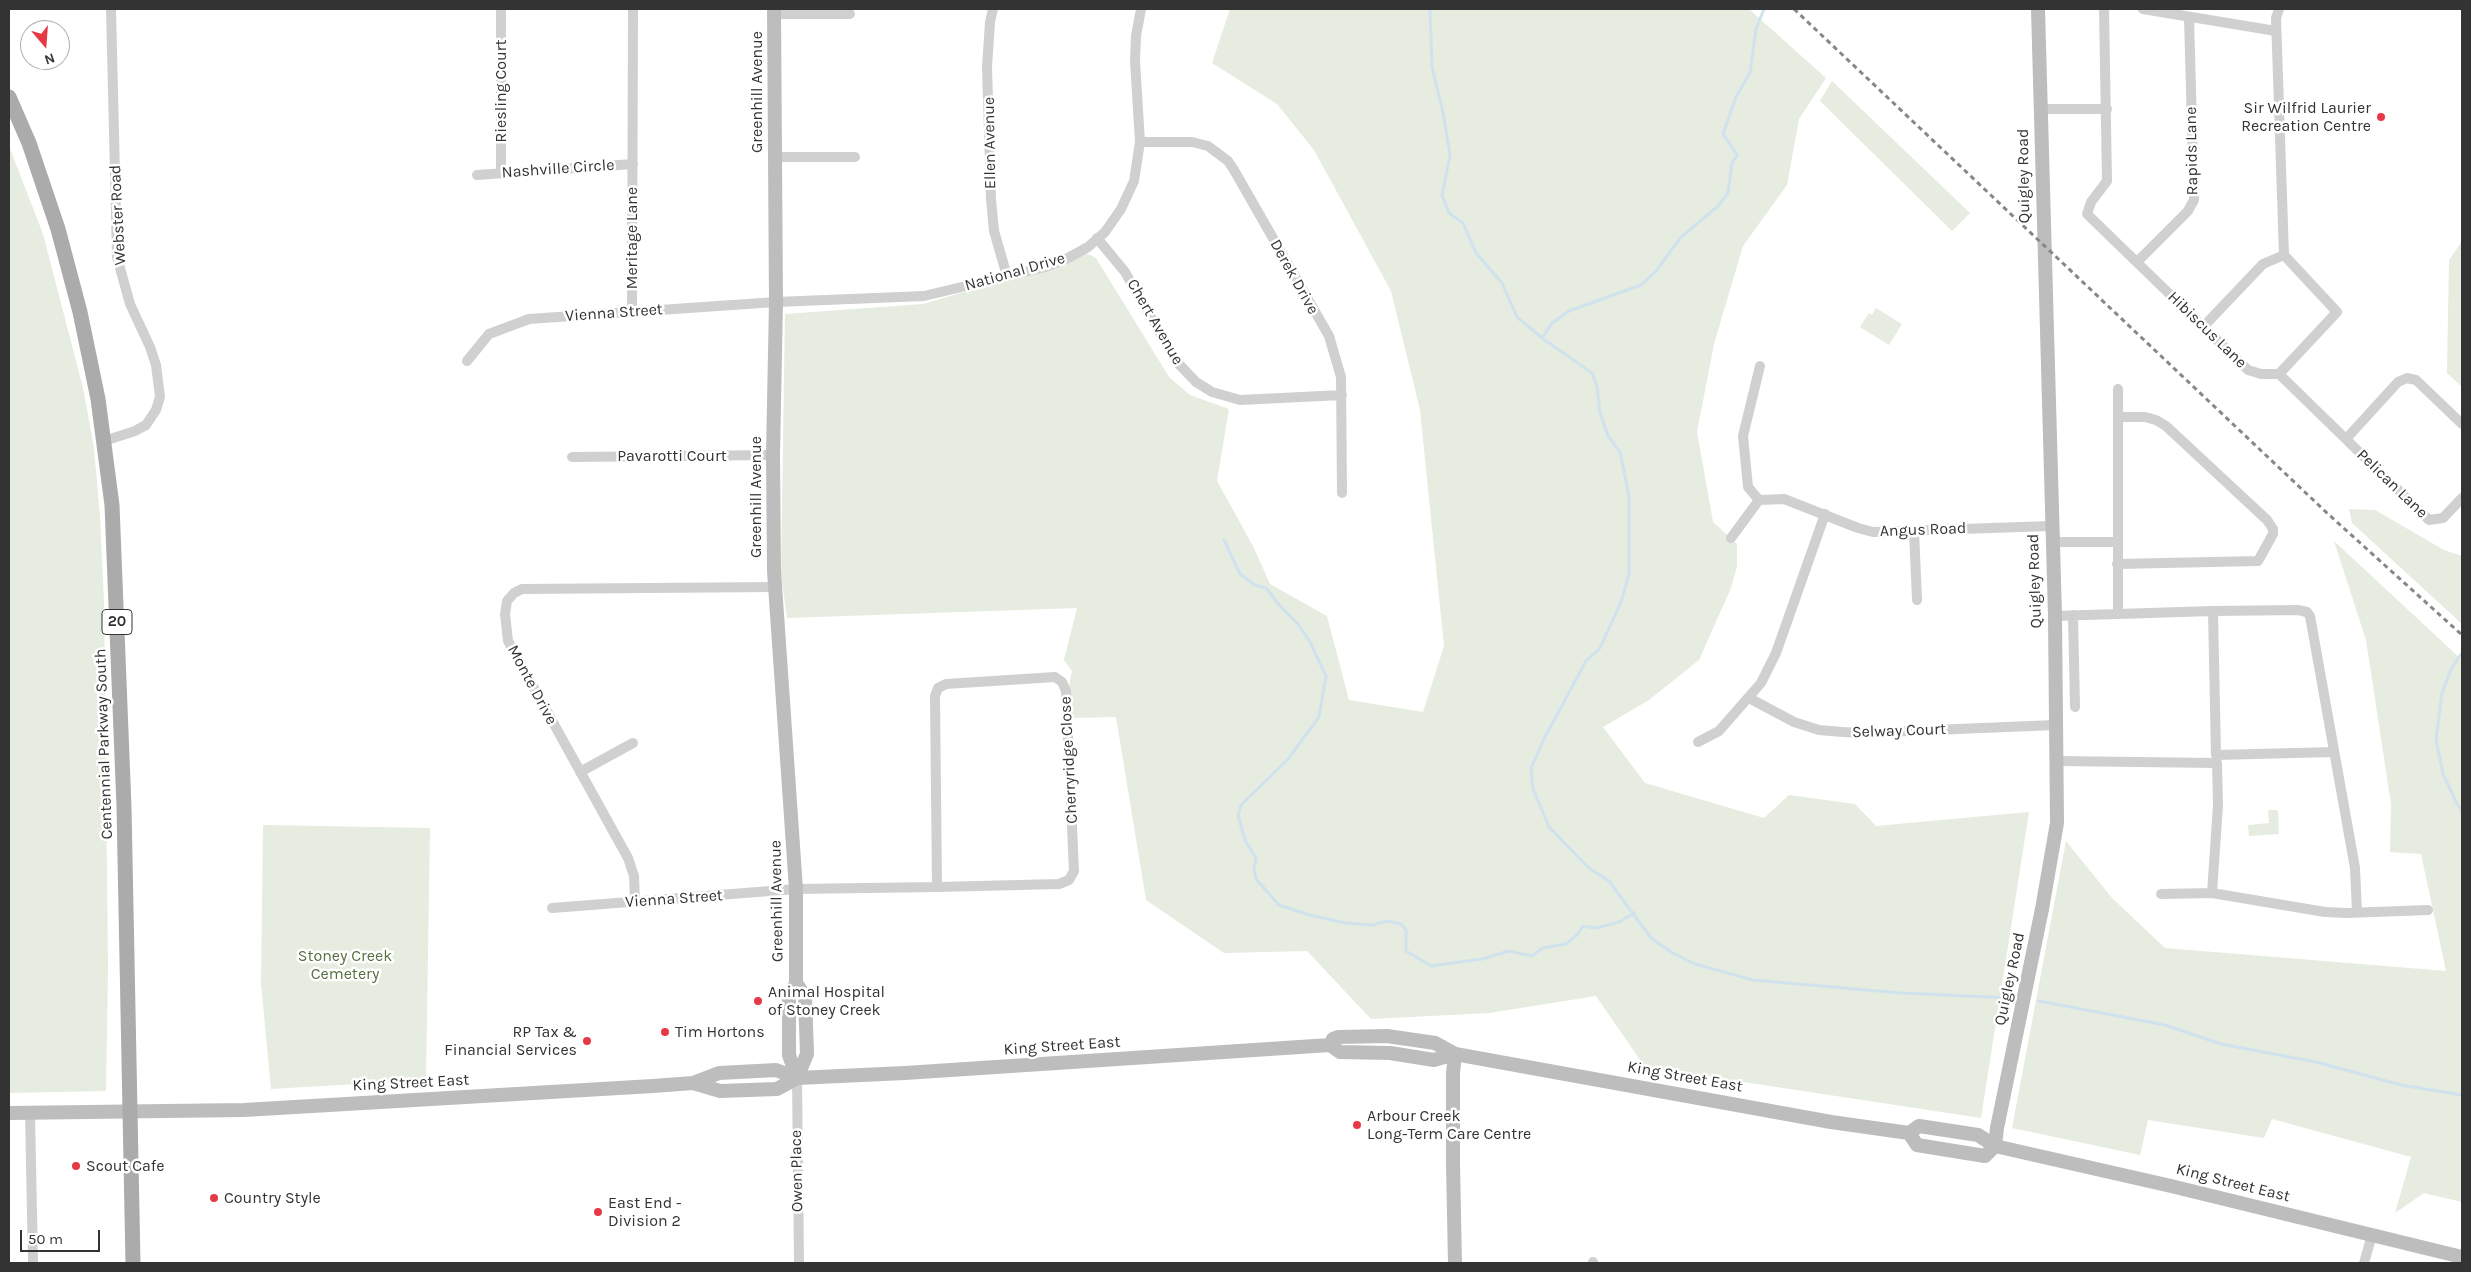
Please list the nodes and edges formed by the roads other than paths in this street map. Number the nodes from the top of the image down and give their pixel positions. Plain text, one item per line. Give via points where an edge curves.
1 (111, 9) edge
2 (502, 9) edge
3 (633, 9) edge
4 (993, 9) edge
5 (1141, 9) edge
6 (2038, 9) edge
7 (2104, 9) edge
8 (2143, 9) edge
9 (2279, 9) edge
10 (774, 11) edge
11 (850, 14) dead end
12 (2189, 16) junction
13 (2276, 31) junction
14 (9, 97) edge
15 (2040, 109) junction
16 (2107, 109) junction
17 (1140, 142) junction
18 (775, 157) junction
19 (855, 157) dead end
20 (633, 164) junction
21 (501, 173) junction
22 (477, 175) dead end
23 (1096, 238) junction
24 (2284, 255) junction
25 (2137, 262) junction
26 (1006, 276) junction
27 (776, 302) junction
28 (632, 312) junction
29 (2203, 326) junction
30 (467, 361) dead end
31 (1760, 366) dead end
32 (2278, 374) junction
33 (2118, 389) dead end
34 (1342, 395) junction
35 (2119, 417) junction
36 (2462, 424) edge
37 (2346, 440) junction
38 (104, 441) junction
39 (773, 455) junction
40 (572, 457) dead end
41 (1342, 493) dead end
42 (2462, 498) edge
43 (1759, 500) junction
44 (1825, 514) junction
45 (2051, 526) junction
46 (1914, 531) junction
47 (1731, 538) dead end
48 (2052, 542) junction
49 (2117, 542) junction
50 (2117, 564) junction
51 (775, 587) junction
52 (1917, 600) dead end
53 (2214, 611) junction
54 (2073, 614) junction
55 (2118, 614) junction
56 (2055, 616) junction
57 (1749, 698) junction
58 (2075, 707) dead end
59 (2055, 725) junction
60 (1698, 742) dead end
61 (633, 743) dead end
62 (2334, 752) junction
63 (2057, 761) junction
64 (580, 772) junction
65 (937, 887) junction
66 (796, 890) junction
67 (2212, 893) junction
68 (2161, 894) dead end
69 (635, 902) junction
70 (552, 908) dead end
71 (2428, 910) dead end
72 (2356, 912) junction
73 (1456, 1054) junction
74 (797, 1078) junction
75 (130, 1112) junction
76 (9, 1113) edge
77 (30, 1113) junction
78 (1909, 1133) junction
79 (1995, 1146) junction
80 (2372, 1235) junction
81 (2462, 1257) edge
82 (33, 1263) edge
83 (133, 1263) edge
84 (799, 1263) edge
85 (1455, 1263) edge
86 (2364, 1263) edge

1 - 38 street, Webster Road via 117,257 130,304 158,371 160,397 146,424
2 - 21 street, Riesling Court
3 - 20 street, Nashville Circle
4 - 26 street, Ellen Avenue via 987,67 991,199 994,231
5 - 17 street, National Drive via 1135,61
6 - 15 main road, Quigley Road
7 - 16 street, Hibiscus Lane
8 - 12 street
9 - 13 street
10 - 11 street
10 - 18 main road, Greenhill Avenue
12 - 13 street
12 - 25 street, Rapids Lane via 2194,200 2188,211
13 - 24 street
14 - 38 main road, Centennial Parkway South / 20 via 29,143 58,229 80,312
15 - 16 street
15 - 45 main road, Quigley Road
16 - 25 street, Hibiscus Lane via 2107,181 2091,202 2087,214
17 - 23 street, National Drive via 1130,191 1109,226
17 - 34 street, Derek Drive via 1192,142 1208,146 1228,161 1328,336 1341,377
18 - 19 street
18 - 27 main road, Greenhill Avenue
20 - 21 street, Nashville Circle
20 - 28 street, Meritage Lane
21 - 22 street, Nashville Circle
23 - 26 street, National Drive via 1088,247 1068,258
23 - 34 street, Chert Avenue via 1125,272 1176,361 1196,382 1212,392 1240,400
24 - 29 street via 2263,264
24 - 32 street via 2337,312
25 - 29 street, Hibiscus Lane
26 - 27 street, National Drive via 924,296
27 - 28 street, Vienna Street
27 - 39 main road, Greenhill Avenue
28 - 30 street, Vienna Street via 529,319 489,334
29 - 32 street, Hibiscus Lane via 2248,370
31 - 43 street via 1743,436 1748,486
32 - 37 street, Pelican Lane
33 - 35 street
34 - 41 street, Derek Drive
35 - 49 street
35 - 50 street via 2145,417 2166,426 2267,520 2273,534 2258,561
36 - 37 street, Pelican Lane via 2416,380 2407,378 2398,382
37 - 42 street, Pelican Lane via 2429,520 2443,518
38 - 75 main road, Centennial Parkway South / 20 via 112,505 124,807
39 - 40 street, Pavarotti Court
39 - 51 main road, Greenhill Avenue
43 - 44 street, Angus Road via 1784,499
43 - 47 street
44 - 46 street, Angus Road via 1873,532
44 - 57 street via 1776,653
45 - 46 street, Angus Road
45 - 48 main road, Quigley Road
46 - 52 street
48 - 49 street
48 - 56 main road, Quigley Road
49 - 50 street
50 - 55 street
51 - 64 street, Monte Drive via 522,589 514,593 507,601 505,614 508,641
51 - 66 main road, Greenhill Avenue
53 - 55 street
53 - 62 street via 2307,612
53 - 62 street via 2216,755
54 - 55 street
54 - 56 street
54 - 58 street
56 - 59 main road, Quigley Road
57 - 59 street, Selway Court via 1794,722 1835,732 1861,734
57 - 60 street via 1718,731
59 - 63 main road, Quigley Road
61 - 64 street
62 - 72 street via 2354,868
63 - 67 street via 2217,763 2218,805
63 - 79 main road, Quigley Road via 2057,823
64 - 69 street, Monte Drive via 628,858 634,876
65 - 65 street, Cherryridge Close via 1059,884 1069,880 1074,871 1066,690 1056,677 946,684 938,688 935,696
65 - 66 street, Cherryridge Close
66 - 69 street, Vienna Street
66 - 74 main road, Greenhill Avenue via 796,983 805,996 807,1054
67 - 68 street
67 - 72 street via 2325,912
69 - 70 street, Vienna Street
71 - 72 street
73 - 74 main road, King Street East via 1435,1043 1387,1036 1338,1037 1332,1039 1330,1045
73 - 78 main road, King Street East via 1831,1122
73 - 85 main road via 1453,1073
74 - 75 main road, King Street East via 768,1089 720,1091 693,1083 244,1110
74 - 84 street, Owen Place
75 - 77 main road, King Street East
75 - 83 main road, Centennial Parkway South / 20
76 - 77 main road, King Street East
77 - 82 street
78 - 79 main road, King Street East via 1919,1126 1978,1135
78 - 79 main road, King Street East via 1918,1145 1984,1156
79 - 80 main road, King Street East
80 - 81 main road, King Street East
80 - 86 street

